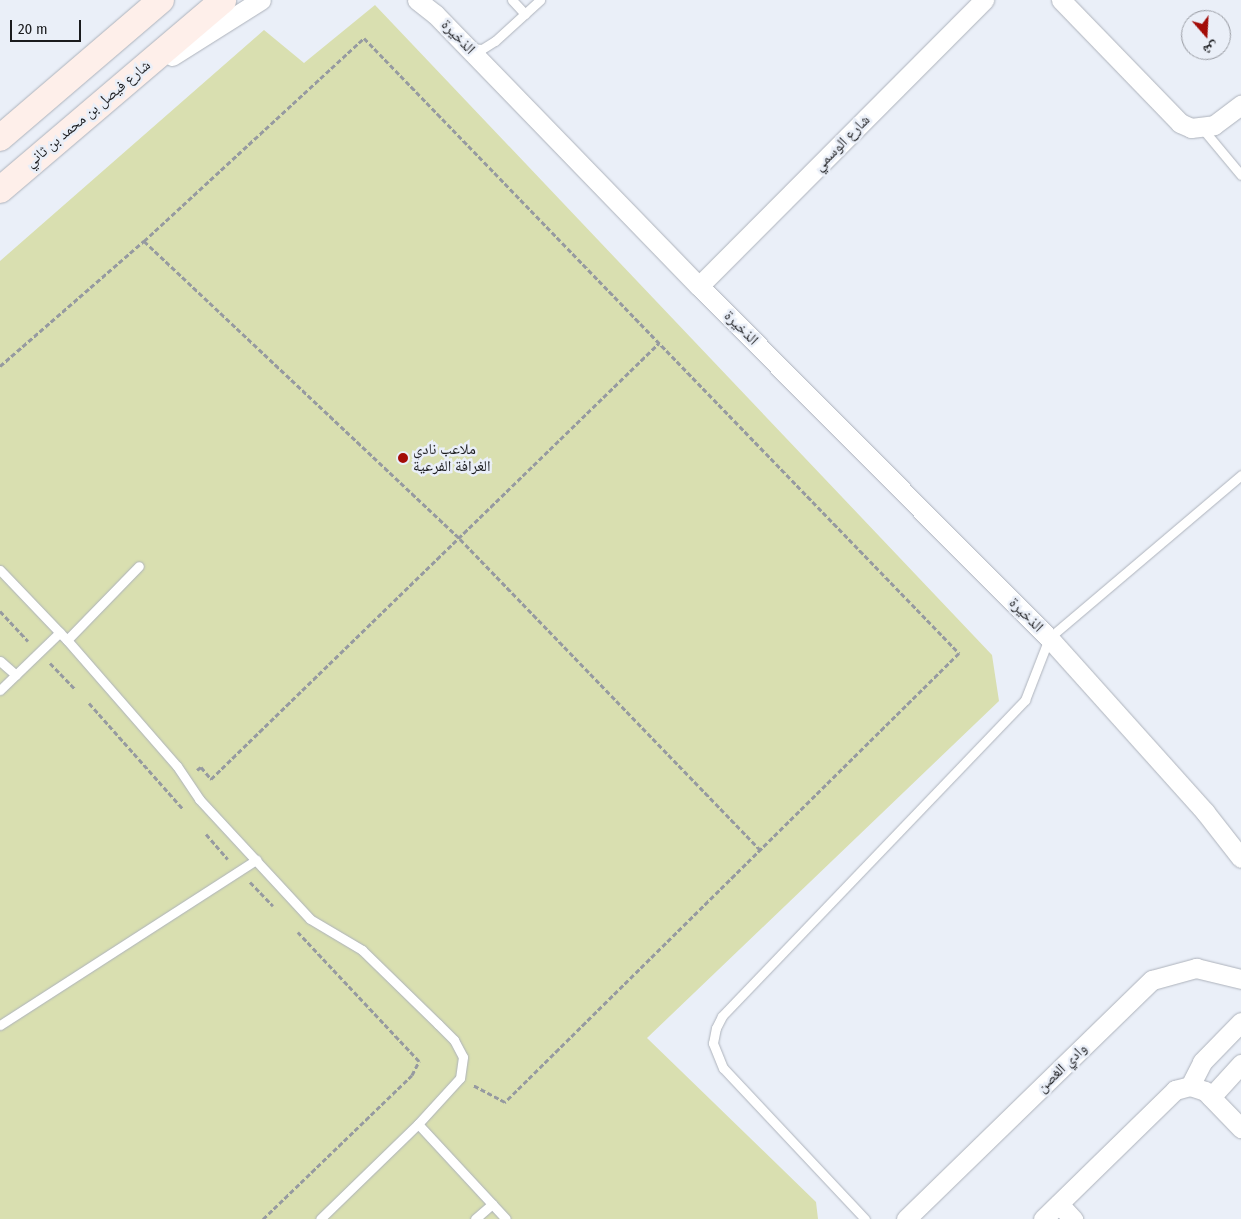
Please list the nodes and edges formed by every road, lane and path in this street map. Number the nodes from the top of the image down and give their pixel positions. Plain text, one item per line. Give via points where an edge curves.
1 (161, 0) edge
2 (223, 0) edge
3 (261, 0) edge
4 (417, 0) edge
5 (512, 0) edge
6 (540, 0) edge
7 (984, 0) edge
8 (1061, 0) edge
9 (432, 7) edge
10 (525, 14) junction
11 (468, 48) junction
12 (112, 94) junction
13 (1241, 105) edge
14 (1202, 128) junction
15 (0, 138) edge
16 (1241, 175) edge
17 (0, 190) edge
18 (144, 242) junction
19 (699, 286) junction
20 (659, 343) junction
21 (0, 366) edge
22 (1241, 475) edge
23 (460, 539) junction
24 (139, 566) dead end
25 (0, 570) edge
26 (60, 632) junction
27 (1049, 638) junction
28 (68, 640) junction
29 (0, 661) edge
30 (16, 675) junction
31 (0, 690) edge
32 (89, 703) dead end
33 (186, 781) junction
34 (187, 812) dead end
35 (200, 827) dead end
36 (760, 850) junction
37 (1241, 858) edge
38 (256, 860) junction
39 (239, 871) junction
40 (279, 912) dead end
41 (292, 926) dead end
42 (1241, 979) edge
43 (1241, 1022) edge
44 (0, 1025) edge
45 (1241, 1064) edge
46 (460, 1078) junction
47 (1190, 1086) junction
48 (1211, 1097) junction
49 (418, 1124) junction
50 (1241, 1128) edge
51 (492, 1204) junction
52 (1058, 1204) junction
53 (263, 1219) edge
54 (320, 1219) edge
55 (475, 1219) edge
56 (506, 1219) edge
57 (865, 1219) edge
58 (906, 1219) edge
59 (1043, 1219) edge
60 (1073, 1219) edge

1 - 15 street
2 - 12 street, شارع فيصل بن محمد بن ثاني
3 - 12 street
4 - 9 street, الذخيرة
5 - 10 lane
6 - 10 lane
7 - 19 street, شارع الوسمي
8 - 14 street via 1180,123
9 - 11 street, الذخيرة
10 - 11 lane via 482,49
11 - 19 street, الذخيرة
12 - 17 street, شارع فيصل بن محمد بن ثاني
13 - 14 street via 1214,126
14 - 16 lane
18 - 20 path via 364,38
18 - 21 path
18 - 23 path
19 - 27 street, الذخيرة
20 - 23 path
20 - 36 path via 959,653
22 - 27 lane
23 - 33 path via 211,779 201,767
23 - 36 path
24 - 28 lane
25 - 26 lane
26 - 28 lane
26 - 30 lane
27 - 37 street, الذخيرة via 1205,812
27 - 57 lane via 1025,700 722,1016 716,1028 713,1043 722,1068
28 - 33 lane
29 - 30 lane
30 - 31 lane
32 - 34 path
33 - 38 lane
35 - 39 path
36 - 46 path via 505,1102
38 - 39 lane
38 - 46 lane via 310,919 362,950 443,1029 463,1057
39 - 40 path
39 - 44 lane
41 - 53 path via 419,1061 412,1075
42 - 58 street, وادي الغصن via 1196,968 1152,980
43 - 47 street via 1202,1062
45 - 48 street
46 - 49 lane
47 - 48 street via 1205,1091
47 - 52 street via 1175,1090
48 - 50 street
49 - 51 lane
49 - 54 lane
51 - 55 lane
51 - 56 lane
52 - 59 street
52 - 60 street

